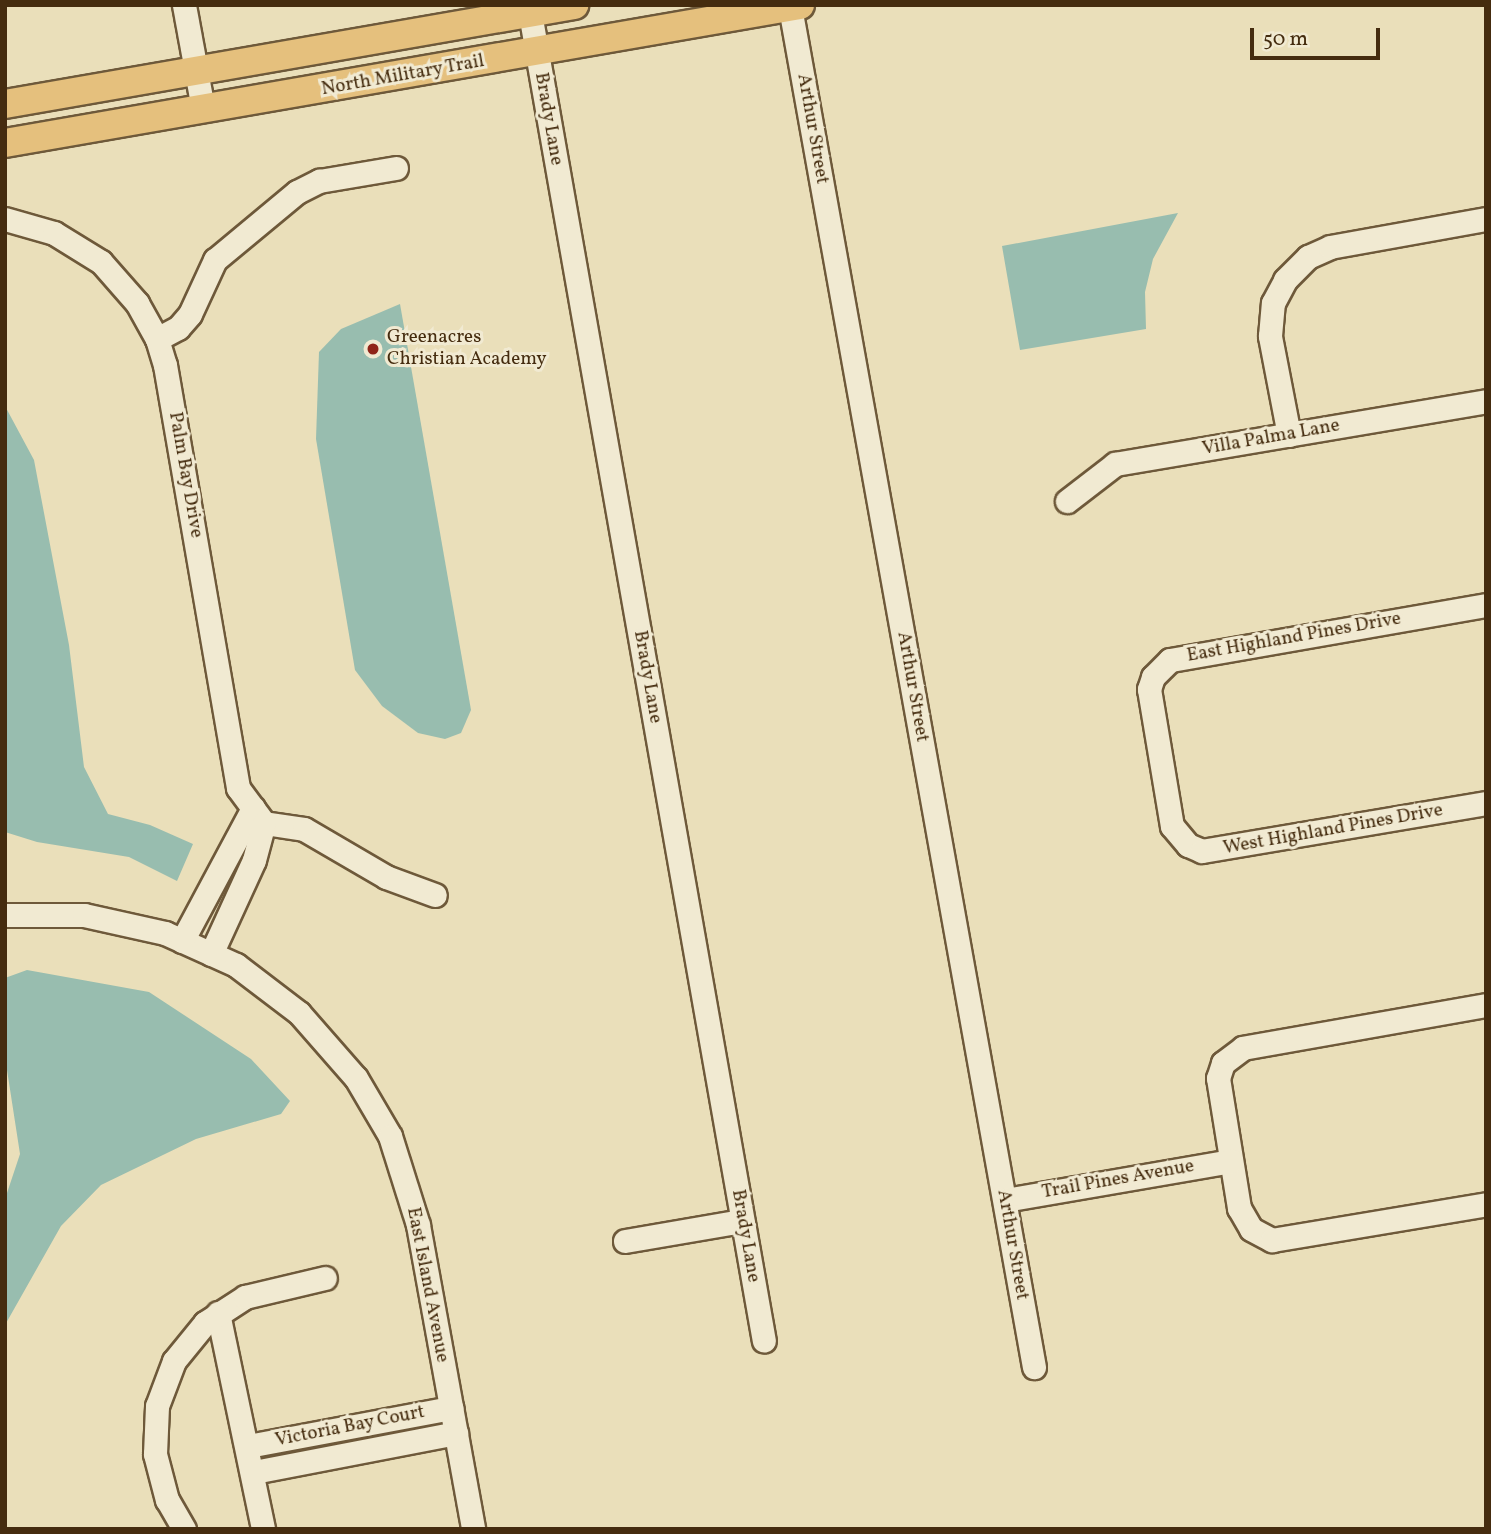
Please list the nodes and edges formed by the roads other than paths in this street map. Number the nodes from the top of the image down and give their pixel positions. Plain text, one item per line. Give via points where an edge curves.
1 (184, 5) edge
2 (574, 5) edge
3 (795, 6) edge
4 (530, 13) junction
5 (536, 53) junction
6 (196, 71) junction
7 (5, 104) edge
8 (203, 109) junction
9 (5, 143) edge
10 (397, 168) dead end
11 (5, 219) edge
12 (1486, 219) edge
13 (157, 339) junction
14 (1486, 401) edge
15 (1289, 435) junction
16 (1067, 501) dead end
17 (1486, 605) edge
18 (1159, 761) joint
19 (1486, 803) edge
20 (259, 815) junction
21 (435, 895) dead end
22 (5, 915) edge
23 (182, 941) junction
24 (211, 954) junction
25 (1486, 1005) edge
26 (1231, 1161) junction
27 (1004, 1200) junction
28 (1486, 1205) edge
29 (743, 1221) junction
30 (625, 1241) dead end
31 (326, 1278) dead end
32 (218, 1313) junction
33 (764, 1341) dead end
34 (1034, 1367) dead end
35 (451, 1408) junction
36 (456, 1433) junction
37 (248, 1446) junction
38 (254, 1472) junction
39 (184, 1529) edge
40 (263, 1529) edge
41 (473, 1529) edge

1 - 6 street
2 - 4 main road, North Military Trail
3 - 5 main road, North Military Trail
3 - 27 street, Arthur Street
4 - 5 street, Brady Lane
4 - 6 main road, North Military Trail
5 - 8 main road, North Military Trail
5 - 29 street, Brady Lane
6 - 7 main road, North Military Trail
6 - 8 street
8 - 9 main road, North Military Trail
10 - 13 street via 319,181 297,192 215,260 190,314 178,328
11 - 13 street, Palm Bay Drive via 54,233 101,262 137,303
12 - 15 street via 1330,247 1308,257 1285,280 1273,303 1270,336
13 - 20 street, Palm Bay Drive via 238,788
14 - 15 street, Villa Palma Lane
15 - 16 street, Villa Palma Lane via 1115,464
17 - 18 street, East Highland Pines Drive via 1170,660 1153,677 1149,689
18 - 19 street, West Highland Pines Drive via 1172,827 1188,845 1202,851
20 - 21 street via 304,829 386,877
20 - 23 street
20 - 24 street via 254,860
22 - 23 street, East Island Avenue via 84,915
23 - 24 street, East Island Avenue
24 - 35 street, East Island Avenue via 236,965 299,1013 356,1078 390,1136 418,1225
25 - 26 street via 1242,1048 1232,1054 1218,1078
26 - 27 street, Trail Pines Avenue
26 - 28 street via 1243,1219 1272,1240
27 - 34 street, Arthur Street
29 - 30 street
29 - 33 street, Brady Lane
31 - 32 street via 268,1289
32 - 37 street, Victoria Bay Court
32 - 39 street via 174,1361 157,1406 159,1478
35 - 36 street, East Island Avenue
35 - 37 street, Victoria Bay Court
36 - 38 street, Victoria Bay Court
36 - 41 street, East Island Avenue
37 - 38 street, Victoria Bay Court
38 - 40 street, Victoria Bay Court

